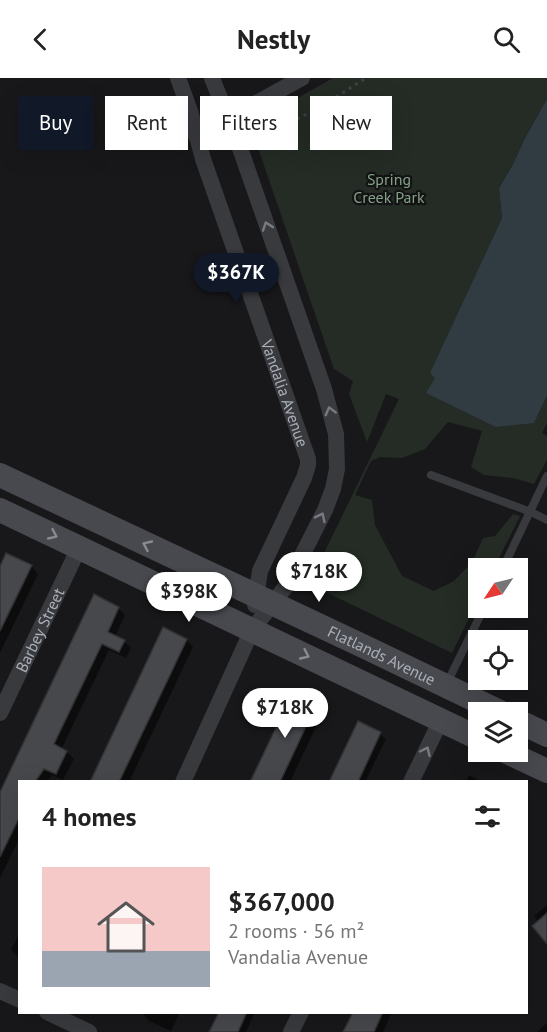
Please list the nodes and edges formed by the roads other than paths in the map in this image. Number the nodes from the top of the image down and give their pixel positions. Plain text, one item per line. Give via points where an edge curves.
1 (178, 78) edge
2 (212, 78) edge
3 (302, 78) edge
4 (219, 96) edge
5 (270, 96) edge
6 (200, 134) edge
7 (196, 136) junction
8 (241, 150) edge
9 (431, 475) dead end
10 (0, 476) edge
11 (547, 476) edge
12 (0, 510) edge
13 (531, 512) junction
14 (547, 520) edge
15 (79, 548) junction
16 (508, 558) edge
17 (264, 600) junction
18 (479, 618) edge
19 (252, 630) junction
20 (446, 686) junction
21 (479, 702) edge
22 (0, 713) edge
23 (441, 720) junction
24 (528, 726) edge
25 (468, 733) edge
26 (547, 735) edge
27 (528, 762) edge
28 (547, 771) edge
29 (184, 780) edge
30 (412, 780) edge
31 (0, 991) edge
32 (18, 999) edge
33 (52, 1014) edge
34 (300, 1014) edge
35 (74, 1023) edge
36 (89, 1032) edge
37 (291, 1032) edge

1 - 7 street, Vandalia Avenue
2 - 4 street, Vandalia Avenue
3 - 5 street
6 - 7 street
7 - 17 street, Vandalia Avenue via 308,459 260,571
17 -> 8 street, Vandalia Avenue via 287,585 325,510 337,469 336,435 324,389
9 - 13 lane
17 -> 10 main road, Flatlands Avenue
11 - 13 lane
12 -> 15 main road, Flatlands Avenue
13 - 14 lane
13 - 16 lane
15 - 19 main road, Flatlands Avenue
15 - 22 street, Barbey Street
17 - 19 street, Vandalia Avenue
17 - 20 main road, Flatlands Avenue
18 - 20 lane
19 -> 23 main road, Flatlands Avenue
19 - 29 street, Vandalia Avenue
20 - 21 main road, Flatlands Avenue
23 - 25 main road, Flatlands Avenue
30 -> 23 street
24 - 26 main road
27 - 28 main road
31 - 32 street
33 - 35 street
34 - 37 street
35 - 36 street

